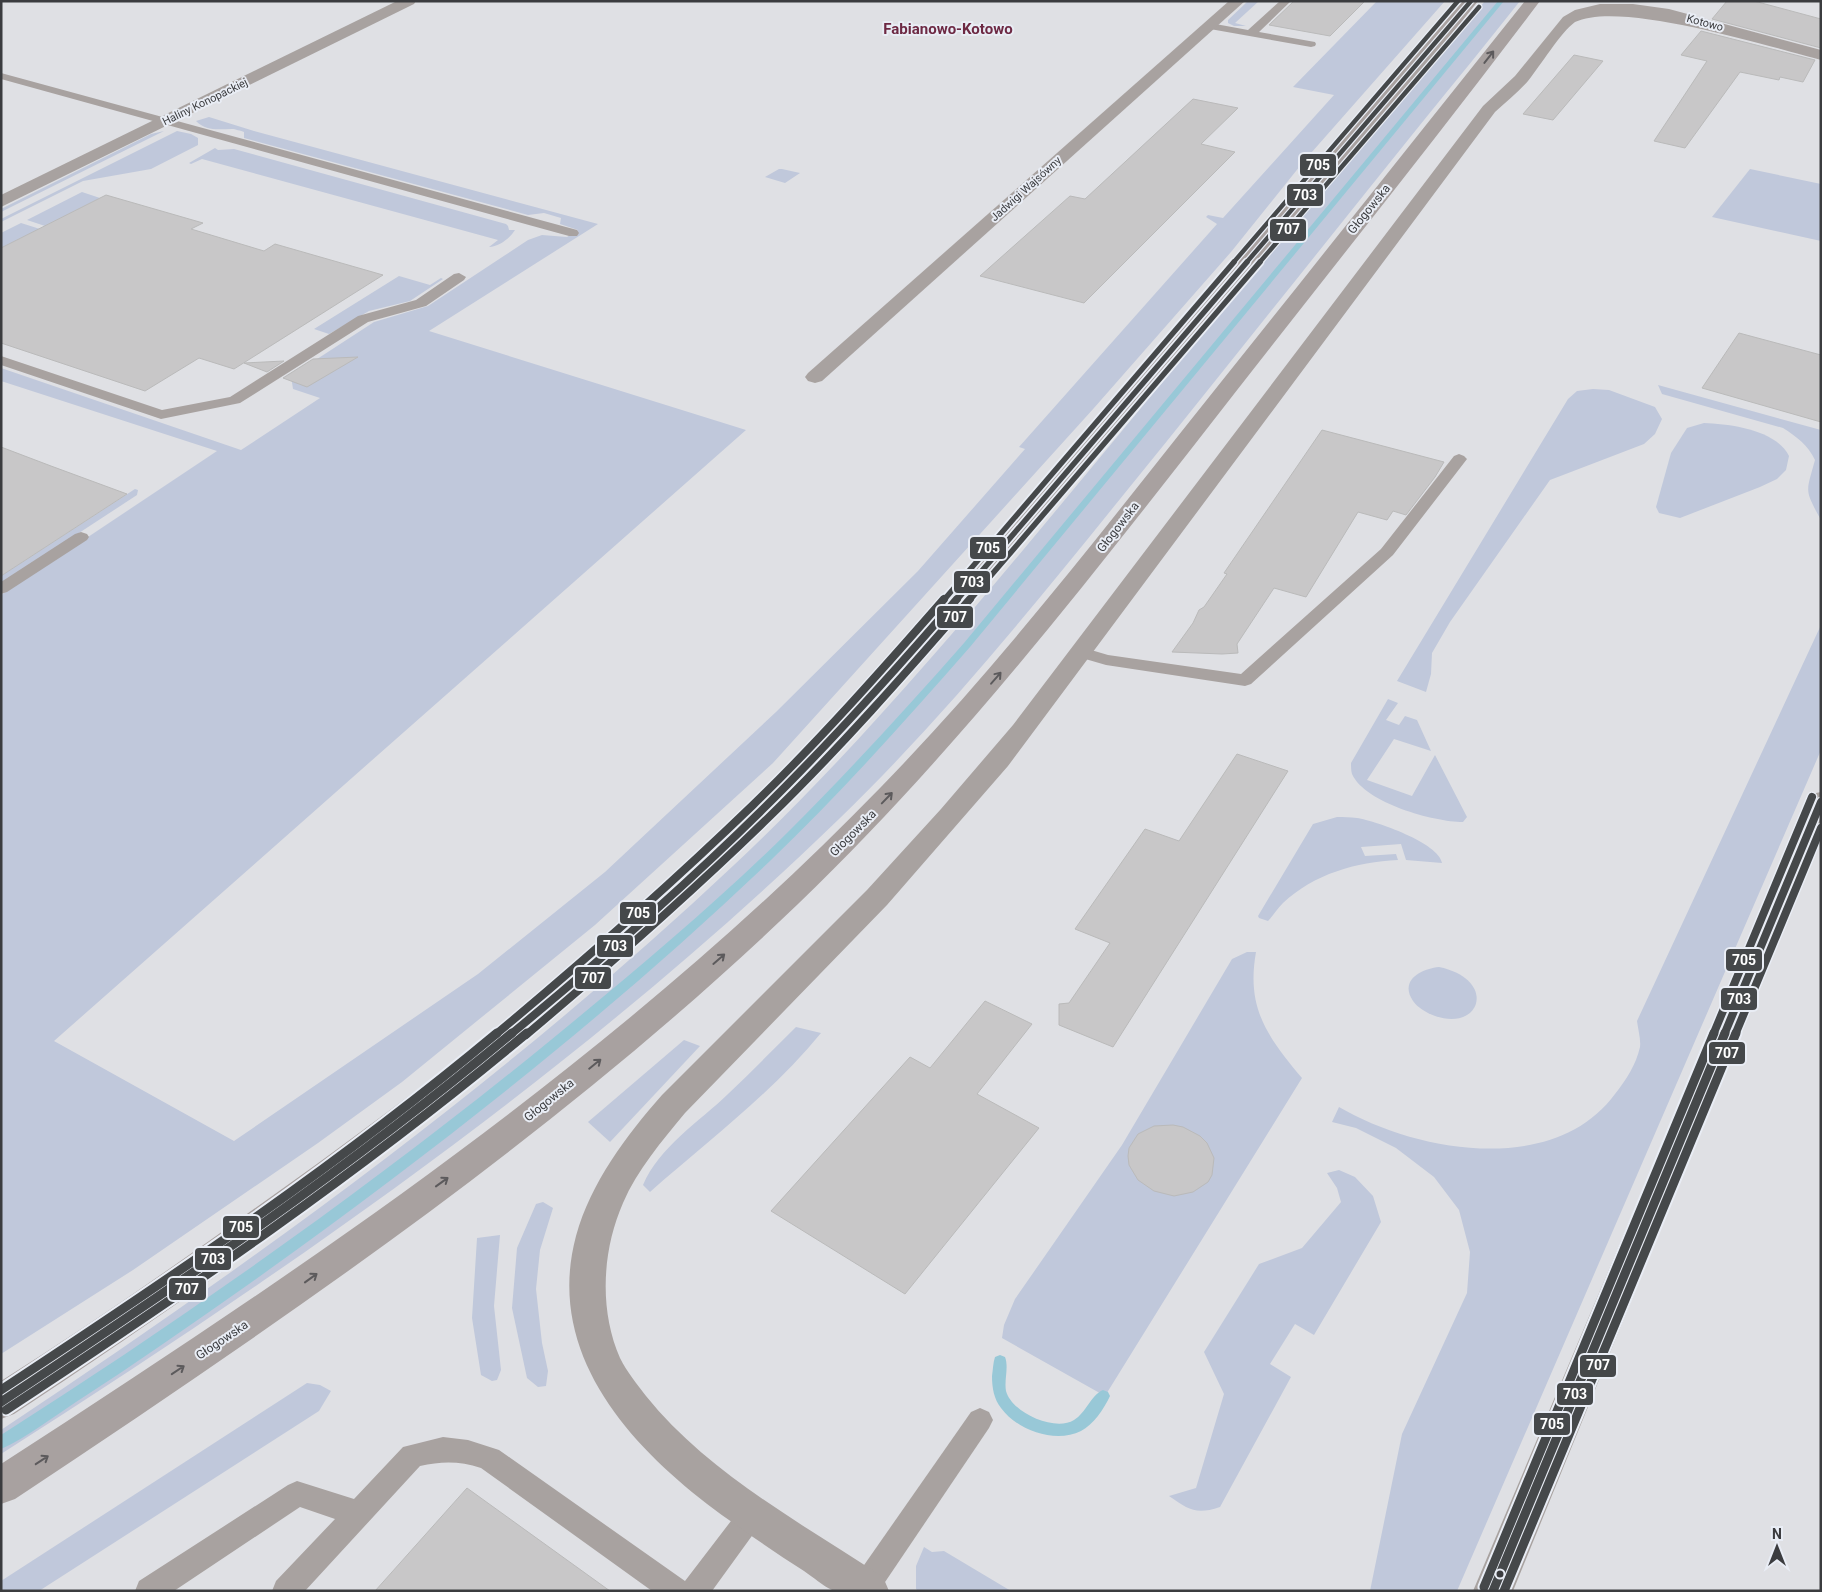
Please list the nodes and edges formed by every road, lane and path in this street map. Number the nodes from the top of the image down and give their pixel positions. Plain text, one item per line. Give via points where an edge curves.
1 (409, 1) edge
2 (1238, 1) edge
3 (1286, 1) edge
4 (1471, 1) edge
5 (1533, 1) edge
6 (1210, 26) junction
7 (1251, 33) junction
8 (1311, 44) dead end
9 (1821, 55) edge
10 (1, 76) edge
11 (166, 121) junction
12 (1, 202) edge
13 (573, 233) dead end
14 (460, 277) dead end
15 (1, 360) edge
16 (815, 377) dead end
17 (1459, 459) dead end
18 (81, 537) dead end
19 (1, 590) edge
20 (1081, 652) junction
21 (1821, 801) edge
22 (1, 1402) edge
23 (980, 1420) dead end
24 (1, 1486) edge
25 (358, 1513) junction
26 (753, 1513) junction
27 (867, 1590) edge
28 (149, 1591) edge
29 (286, 1591) edge
30 (676, 1591) edge
31 (695, 1591) edge
32 (1493, 1591) edge

1 - 11 street, Haliny Konopackiej
2 - 6 street, Jadwigi Wajsówny
3 - 7 lane
4 - 22 main road via 896,670 759,814 599,960 340,1167 169,1289
24 -> 5 main road, Głogowska via 245,1324 488,1149 650,1018 813,872 945,736 1047,617
6 - 7 lane
6 - 16 street, Jadwigi Wajsówny
7 - 8 lane
9 - 20 street, Kotowo via 1655,10 1615,7 1587,11 1563,24 1521,79 1490,110
10 - 11 lane
11 - 12 street, Haliny Konopackiej
11 - 13 lane
14 - 15 lane via 420,303 363,319 235,400 161,415
17 - 20 lane via 1387,552 1246,680 1106,660
18 - 19 lane
20 - 26 street, Kotowo via 1022,731 936,834 826,950 675,1100 634,1152 611,1189 595,1230 588,1266 587,1299 593,1332 608,1371 656,1432 708,1480
21 - 32 street
23 - 27 lane
25 - 28 lane via 297,1494
25 - 29 lane
25 - 30 lane via 412,1456 438,1449 465,1449 490,1459
26 - 27 street, Kotowo
26 - 31 lane

